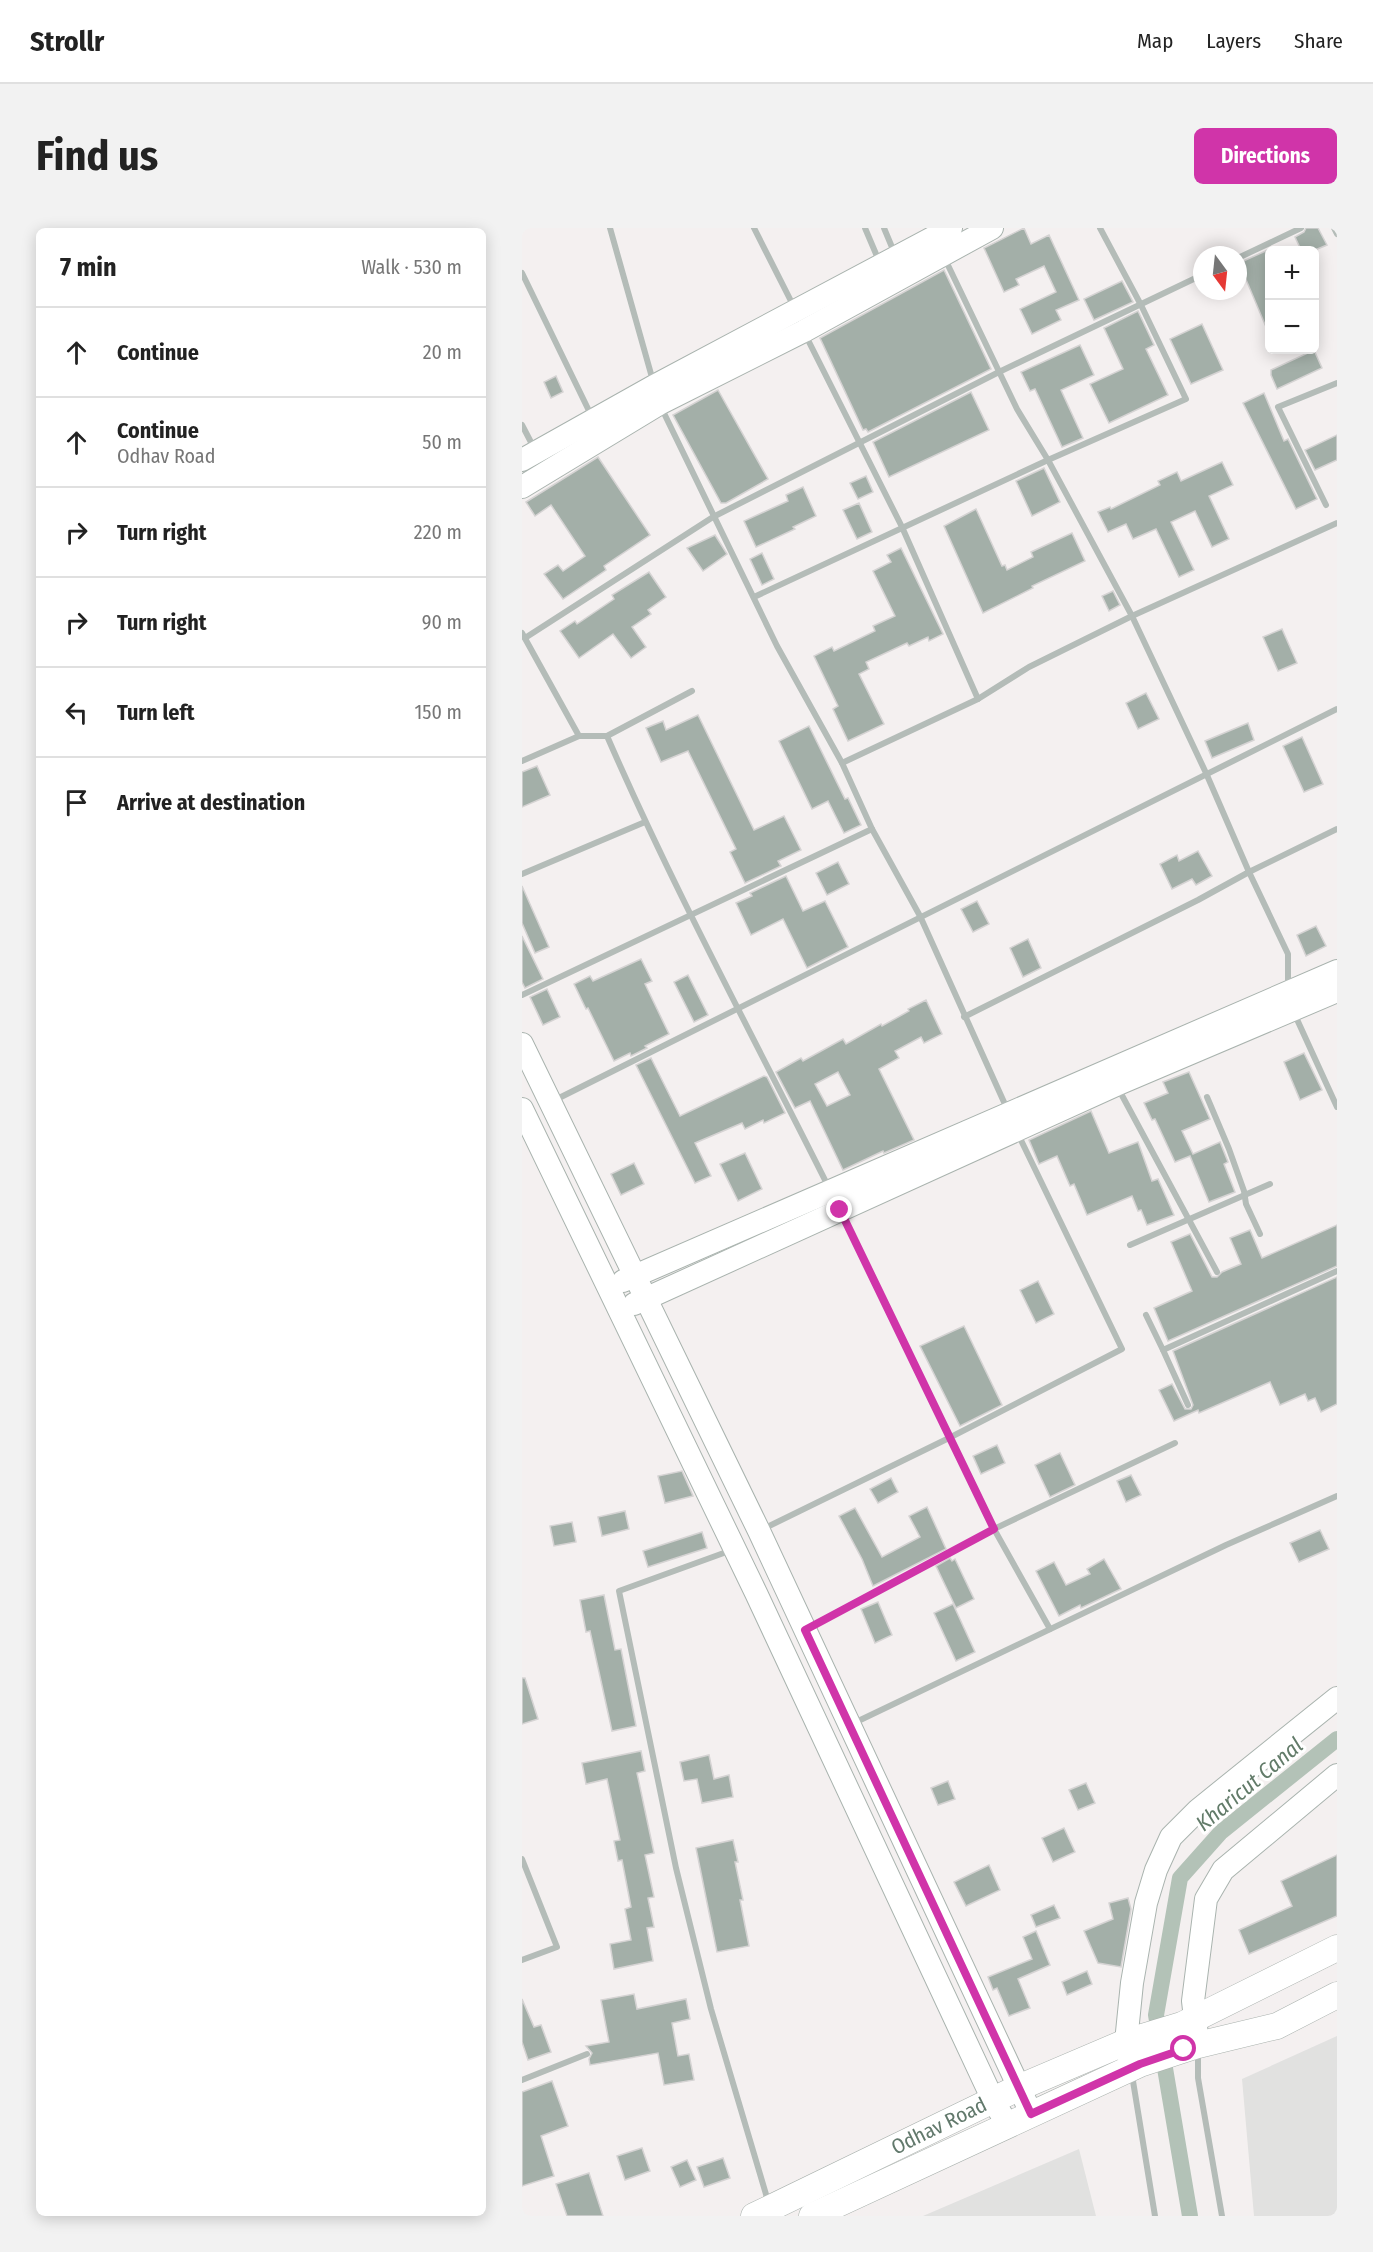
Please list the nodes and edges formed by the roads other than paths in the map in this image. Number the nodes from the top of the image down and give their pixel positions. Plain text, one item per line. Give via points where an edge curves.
1 (610, 228) edge
2 (754, 228) edge
3 (865, 228) edge
4 (884, 228) edge
5 (951, 228) edge
6 (992, 228) edge
7 (1100, 228) edge
8 (1301, 228) edge
9 (1334, 228) edge
10 (1337, 234) edge
11 (943, 254) junction
12 (1247, 254) edge
13 (894, 269) junction
14 (522, 273) edge
15 (1193, 279) edge
16 (1141, 305) junction
17 (800, 321) junction
18 (999, 372) junction
19 (1337, 384) edge
20 (656, 395) junction
21 (593, 420) junction
22 (522, 425) edge
23 (858, 443) junction
24 (529, 456) edge
25 (1048, 460) junction
26 (522, 487) edge
27 (1326, 505) dead end
28 (713, 517) junction
29 (1336, 526) edge
30 (902, 528) junction
31 (754, 597) junction
32 (1132, 616) junction
33 (524, 635) edge
34 (692, 691) dead end
35 (978, 699) junction
36 (1337, 709) edge
37 (579, 736) junction
38 (607, 736) junction
39 (522, 761) edge
40 (842, 762) junction
41 (1206, 773) junction
42 (645, 822) junction
43 (872, 829) junction
44 (1337, 829) edge
45 (1249, 872) junction
46 (522, 874) edge
47 (689, 915) junction
48 (920, 916) junction
49 (1337, 971) edge
50 (1337, 991) edge
51 (522, 995) edge
52 (1290, 1002) junction
53 (738, 1007) junction
54 (964, 1017) junction
55 (522, 1044) edge
56 (1116, 1085) junction
57 (1207, 1097) dead end
58 (550, 1102) junction
59 (1337, 1107) edge
60 (522, 1109) edge
61 (1012, 1122) junction
62 (1270, 1184) dead end
63 (1245, 1194) junction
64 (835, 1200) junction
65 (1188, 1218) junction
66 (1260, 1234) dead end
67 (1130, 1245) dead end
68 (1337, 1271) edge
69 (1217, 1272) dead end
70 (635, 1276) junction
71 (608, 1287) junction
72 (646, 1298) junction
73 (619, 1311) junction
74 (1146, 1315) dead end
75 (1163, 1350) junction
76 (1188, 1404) dead end
77 (949, 1438) junction
78 (1175, 1443) dead end
79 (1337, 1497) edge
80 (994, 1529) junction
81 (759, 1531) junction
82 (735, 1549) junction
83 (1050, 1629) junction
84 (805, 1630) junction
85 (1337, 1698) edge
86 (837, 1732) junction
87 (1337, 1775) edge
88 (522, 1859) edge
89 (1337, 1948) edge
90 (522, 1960) edge
91 (1337, 1995) edge
92 (1190, 2035) junction
93 (1126, 2042) junction
94 (587, 2054) dead end
95 (1136, 2066) junction
96 (522, 2080) edge
97 (1018, 2088) junction
98 (993, 2100) junction
99 (1031, 2114) junction
100 (1007, 2124) junction
101 (762, 2212) edge
102 (812, 2216) edge
103 (1155, 2216) edge
104 (1222, 2216) edge

1 - 20 street
2 - 17 street
3 - 13 street
4 - 13 street
5 - 13 street
6 - 11 street
7 - 16 street
8 - 12 street
9 - 10 street
11 - 13 street
11 - 18 street
13 - 17 street
14 - 21 street
15 - 16 street
16 - 18 street
16 - 25 street via 1185,399
17 - 20 street
17 - 23 street
18 - 23 street
18 - 25 street
19 - 27 street via 1278,407
20 - 21 street
20 - 26 street
20 - 28 street
21 - 24 street
22 - 24 street
23 - 28 street
23 - 30 street
25 - 30 street
25 - 32 street
28 - 31 street
28 - 33 street
29 - 32 street
30 - 31 street
30 - 35 street
31 - 40 street
32 - 35 street via 1029,667
32 - 41 street
33 - 37 street
34 - 38 street
35 - 40 street
36 - 41 street
37 - 38 street
37 - 39 street
38 - 42 street
40 - 43 street
41 - 45 street
41 - 48 street
42 - 46 street
42 - 47 street
43 - 47 street
43 - 48 street
44 - 45 street
45 - 52 street via 1288,954
45 - 54 street
47 - 51 street
47 - 53 street
48 - 53 street
48 - 54 street
49 - 52 street
50 - 52 street
52 - 56 street
52 - 59 street
52 - 61 street
53 - 58 street
53 - 64 street
54 - 61 street
55 - 58 street
56 - 61 street
56 - 65 street
57 - 63 street
58 - 70 street
60 - 71 street
61 - 64 street
61 - 77 street via 1122,1349
62 - 63 street
63 - 65 street
63 - 66 street
64 - 70 street
64 - 72 street
64 - 77 street
65 - 67 street
65 - 69 street
68 - 75 street
70 - 71 street
70 - 72 street
71 - 73 street
72 - 73 street
72 - 81 street
73 - 82 street
74 - 75 street
75 - 76 street
77 - 80 street
77 - 81 street
78 - 80 street
79 - 83 street
80 - 83 street
80 - 84 street
81 - 84 street
82 - 86 street
82 - 101 street via 619,1590 675,1868
83 - 86 street
84 - 86 street
85 - 93 street via 1171,1836 1146,1903
86 - 97 street
86 - 98 street
87 - 92 street via 1223,1870 1206,1899
88 - 90 street via 556,1947
89 - 92 main road
91 - 92 main road via 1277,2026
92 - 93 main road, Odhav Road
92 - 95 main road, Odhav Road
92 - 104 street
93 - 95 street
93 - 97 main road, Odhav Road
94 - 96 street
95 - 99 main road, Odhav Road
95 - 103 street
97 - 98 main road, Odhav Road
97 - 99 street
98 - 100 street
98 - 101 main road, Odhav Road
99 - 100 main road, Odhav Road
100 - 102 main road, Odhav Road

